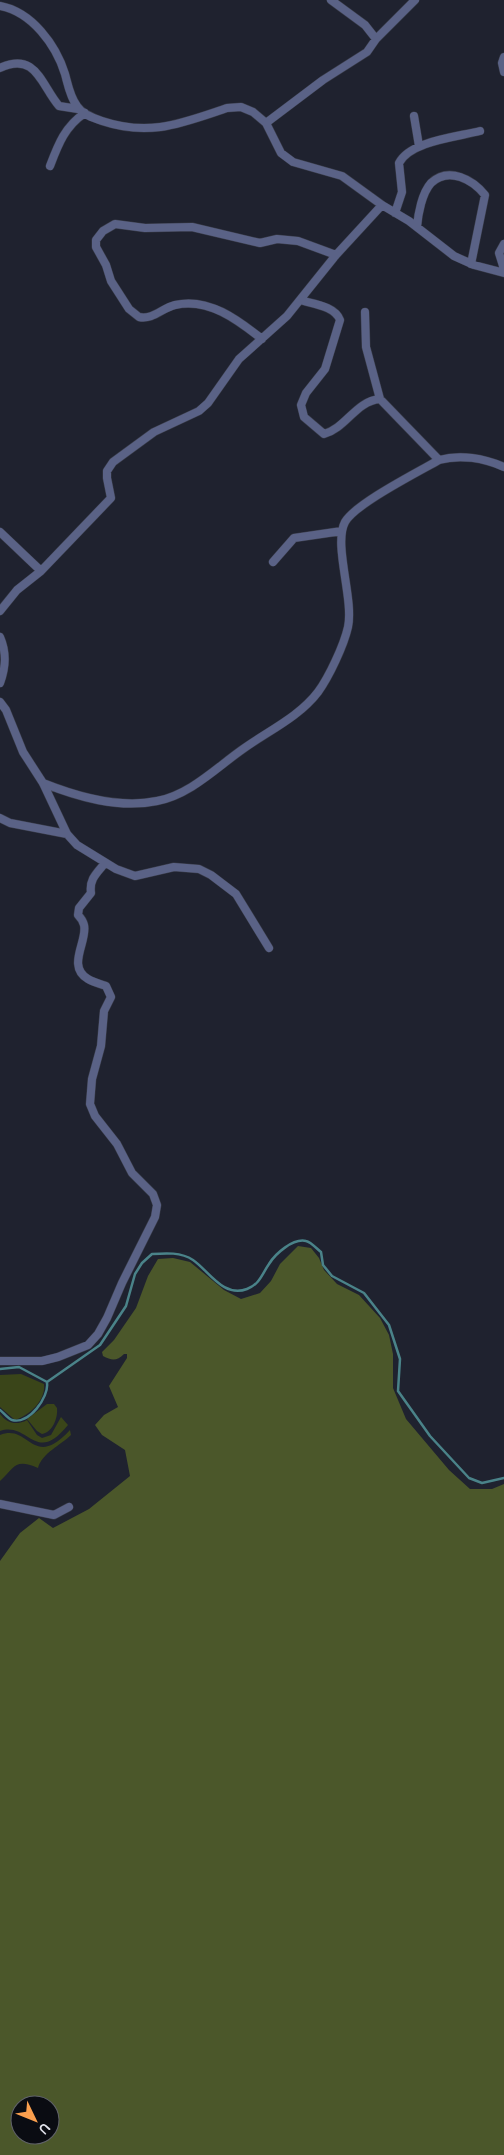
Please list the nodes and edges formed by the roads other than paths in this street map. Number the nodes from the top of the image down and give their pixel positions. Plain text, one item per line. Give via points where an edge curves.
1 (330, 0) edge
2 (415, 0) edge
3 (0, 6) edge
4 (376, 39) junction
5 (504, 57) edge
6 (0, 68) edge
7 (504, 72) edge
8 (82, 111) junction
9 (414, 116) dead end
10 (266, 123) junction
11 (480, 131) dead end
12 (419, 146) junction
13 (50, 166) dead end
14 (382, 206) junction
15 (395, 213) junction
16 (417, 227) junction
17 (504, 244) edge
18 (336, 256) junction
19 (471, 264) junction
20 (504, 271) edge
21 (300, 300) junction
22 (365, 312) dead end
23 (262, 339) junction
24 (380, 399) junction
25 (439, 460) junction
26 (504, 468) edge
27 (342, 531) junction
28 (0, 532) edge
29 (273, 562) dead end
30 (41, 572) junction
31 (0, 611) edge
32 (0, 637) edge
33 (0, 683) edge
34 (0, 702) edge
35 (43, 783) junction
36 (0, 818) edge
37 (67, 834) junction
38 (105, 862) junction
39 (269, 948) dead end
40 (0, 1361) edge
41 (0, 1504) edge
42 (69, 1507) dead end

1 - 4 street via 365,25
2 - 4 street
3 - 8 street via 21,14 49,40 57,52 70,92
4 - 10 street via 368,52 323,80
5 - 7 street
6 - 8 street via 23,63 41,78 59,106
8 - 10 street via 111,124 152,130 236,106 253,112
8 - 13 street via 61,138
9 - 12 street
10 - 14 street via 277,147 286,157 304,166 342,176
11 - 12 street
12 - 15 street via 399,163 402,192
14 - 15 street
14 - 18 street
15 - 16 street
16 - 19 street via 454,256
16 - 19 street via 420,205 431,183 449,175 463,177 485,195
17 - 20 street via 499,253
18 - 21 street
18 - 23 street via 298,241 277,239 260,243 192,227 145,228 115,224 106,228 96,240 111,281 139,317 157,314 174,305 200,306 225,312
19 - 20 street
21 - 23 street via 288,316
21 - 24 street via 329,309 340,320 325,368 303,399 301,411 304,417 319,432 328,433 365,403
22 - 24 street via 366,347
23 - 30 street via 239,359 215,395 199,411 154,432 113,462 107,471 111,498
24 - 25 street
25 - 26 street via 455,457 476,459
25 - 27 street via 359,508 350,515
27 - 29 street via 294,538
27 - 35 street via 348,624 342,645 318,692 298,710 214,771 164,800 113,802
28 - 30 street
30 - 31 street via 17,590
32 - 33 street via 5,656
34 - 35 street via 23,752
35 - 37 street
36 - 37 street via 13,824
37 - 38 street via 77,845
38 - 39 street via 124,874 135,876 174,866 199,869 211,875 236,894
38 - 40 street via 93,878 91,893 79,908 78,915 84,924 78,953 80,970 88,980 106,986 111,997 104,1011 90,1104 132,1173 153,1194 157,1210 107,1318 88,1345 42,1361
41 - 42 street via 54,1515

